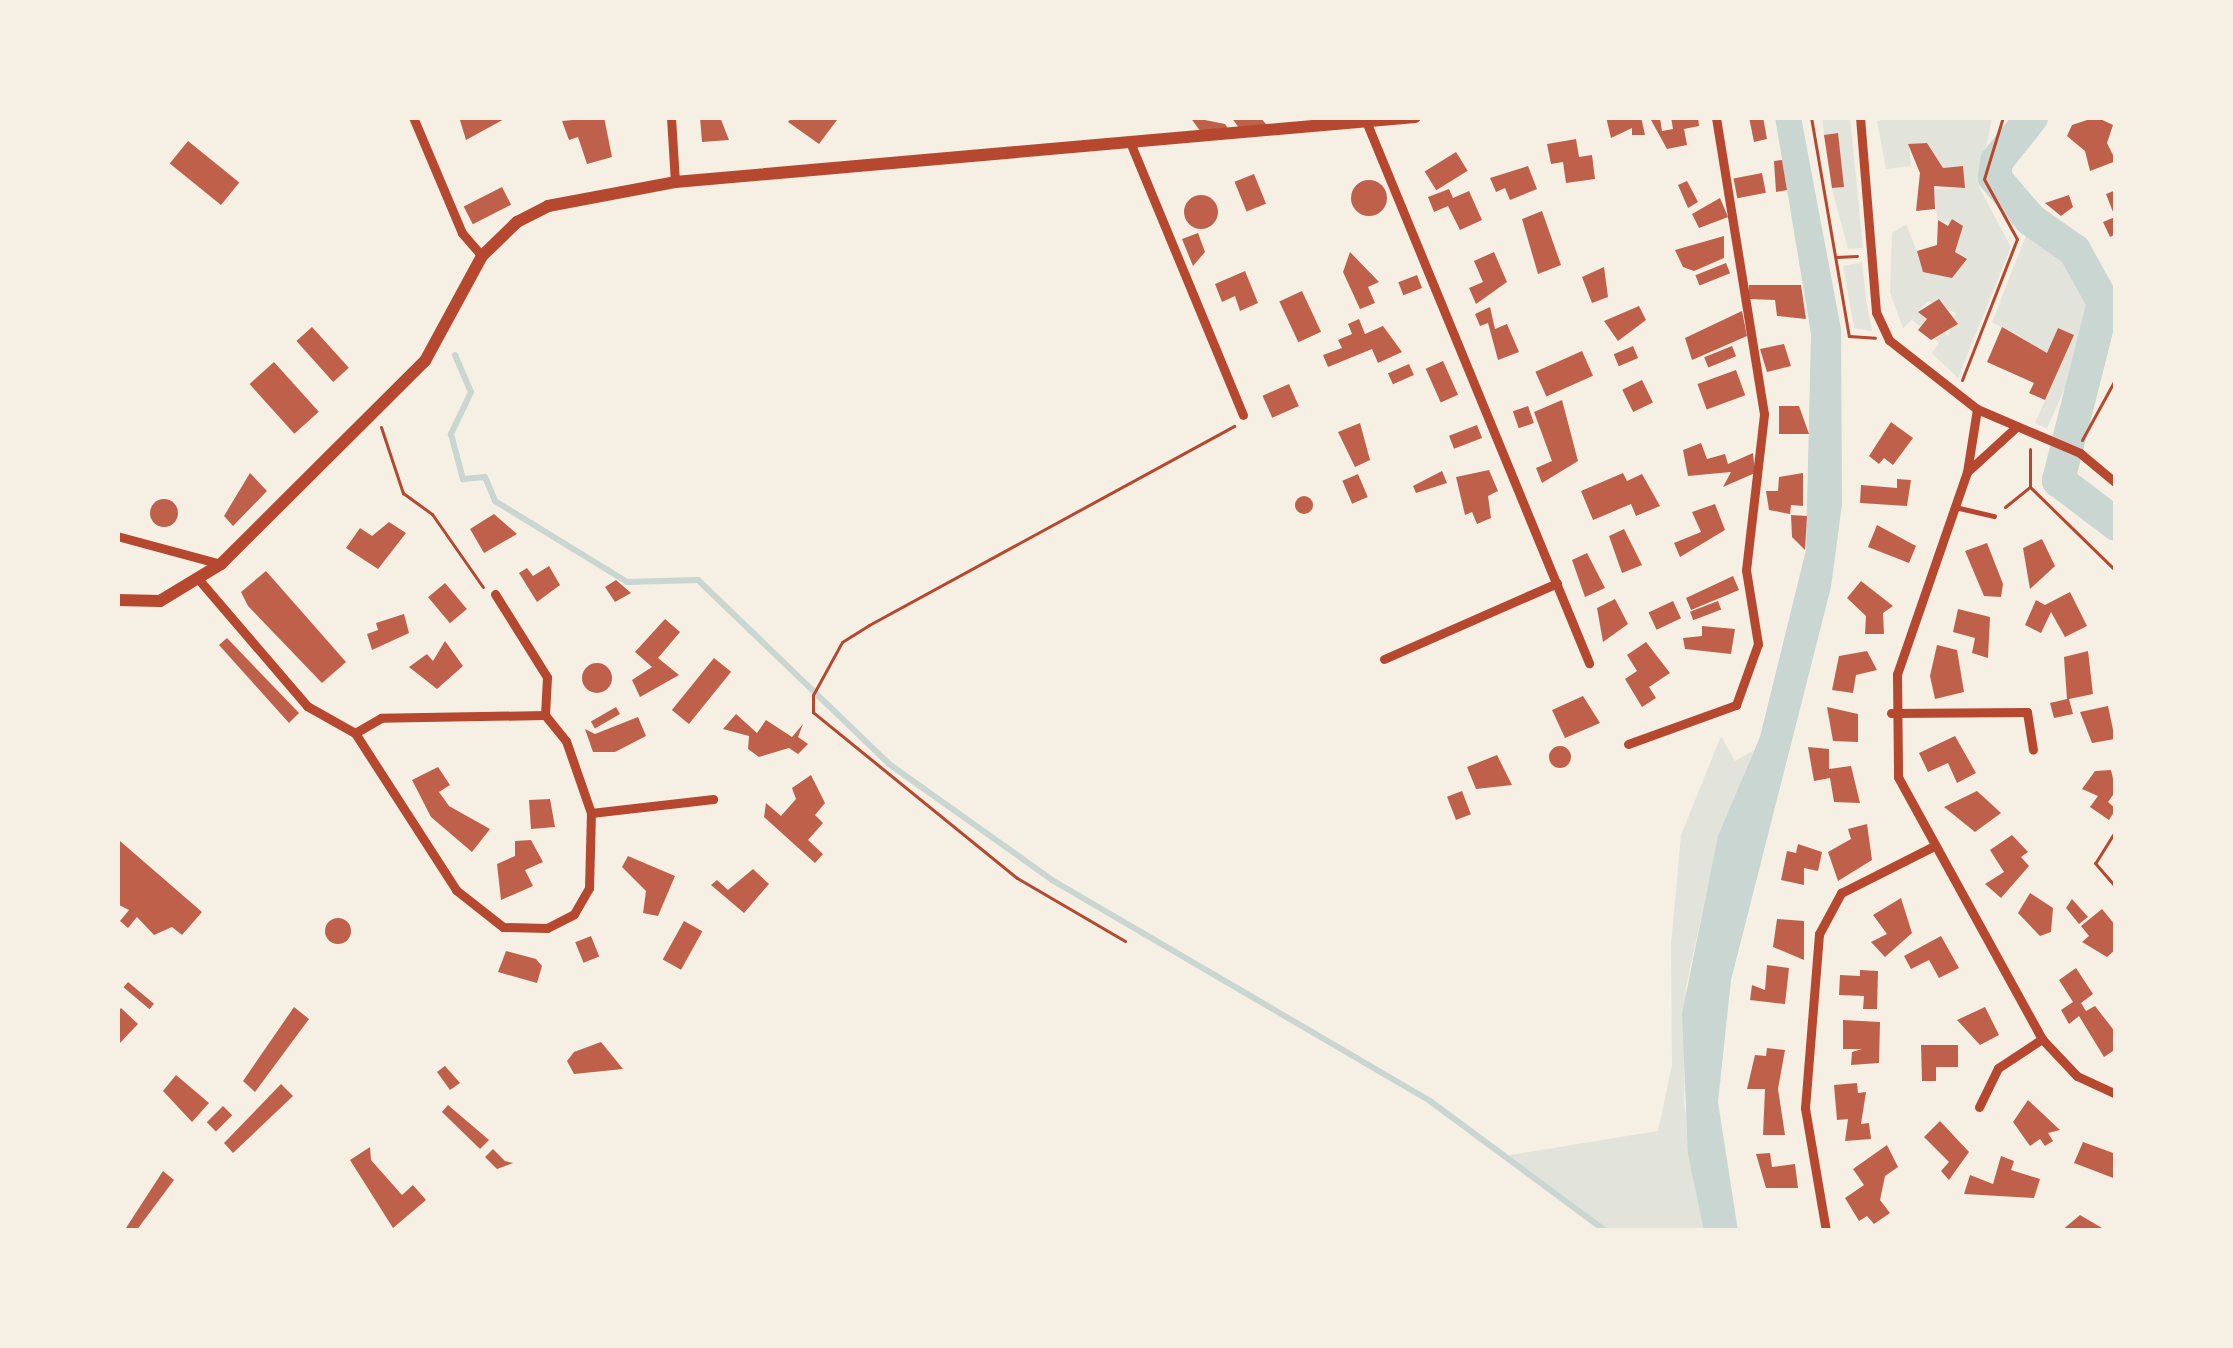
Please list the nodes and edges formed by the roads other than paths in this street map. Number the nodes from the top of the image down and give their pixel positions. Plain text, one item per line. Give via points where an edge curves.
1 (413, 117) edge
2 (671, 117) edge
3 (1415, 117) edge
4 (1716, 117) edge
5 (1860, 117) edge
6 (1368, 126) junction
7 (1132, 147) junction
8 (675, 182) junction
9 (482, 256) junction
10 (1977, 410) junction
11 (1243, 415) road end
12 (2015, 428) junction
13 (1967, 472) junction
14 (2116, 483) edge
15 (1955, 507) junction
16 (1994, 516) road end
17 (117, 536) edge
18 (221, 564) junction
19 (200, 580) junction
20 (1557, 583) junction
21 (495, 594) road end
22 (117, 600) edge
23 (1384, 659) dead end
24 (1589, 663) dead end
25 (1891, 713) junction
26 (545, 715) junction
27 (355, 733) junction
28 (1628, 744) dead end
29 (2033, 749) dead end
30 (712, 799) dead end
31 (590, 813) junction
32 (1934, 846) junction
33 (2042, 1039) junction
34 (2116, 1094) edge
35 (1979, 1107) dead end
36 (1826, 1231) edge

1 - 9 street via 462,233
2 - 8 street
3 - 6 street
4 - 28 street via 1764,415 1746,570 1758,644 1736,705
5 - 10 street via 1876,312 1889,340
6 - 7 street
6 - 20 street
7 - 8 street
7 - 11 street
8 - 9 street via 548,206
9 - 18 street via 425,361
10 - 12 street
10 - 13 street
12 - 13 street
12 - 14 street via 2076,452
13 - 15 street
15 - 16 lane
15 - 25 street
17 - 18 street
18 - 19 street
19 - 22 street via 160,601
19 - 27 street via 307,706
20 - 23 street
20 - 24 street
21 - 26 street via 547,677
25 - 29 street via 2027,712
25 - 32 street via 1898,777
26 - 27 street via 381,718
26 - 31 street via 566,742
27 - 31 street via 456,890 502,927 547,928 574,914 589,888
30 - 31 street
32 - 33 street
32 - 36 street via 1841,893 1819,934 1805,1108
33 - 34 street via 2077,1076
33 - 35 street via 1998,1068

